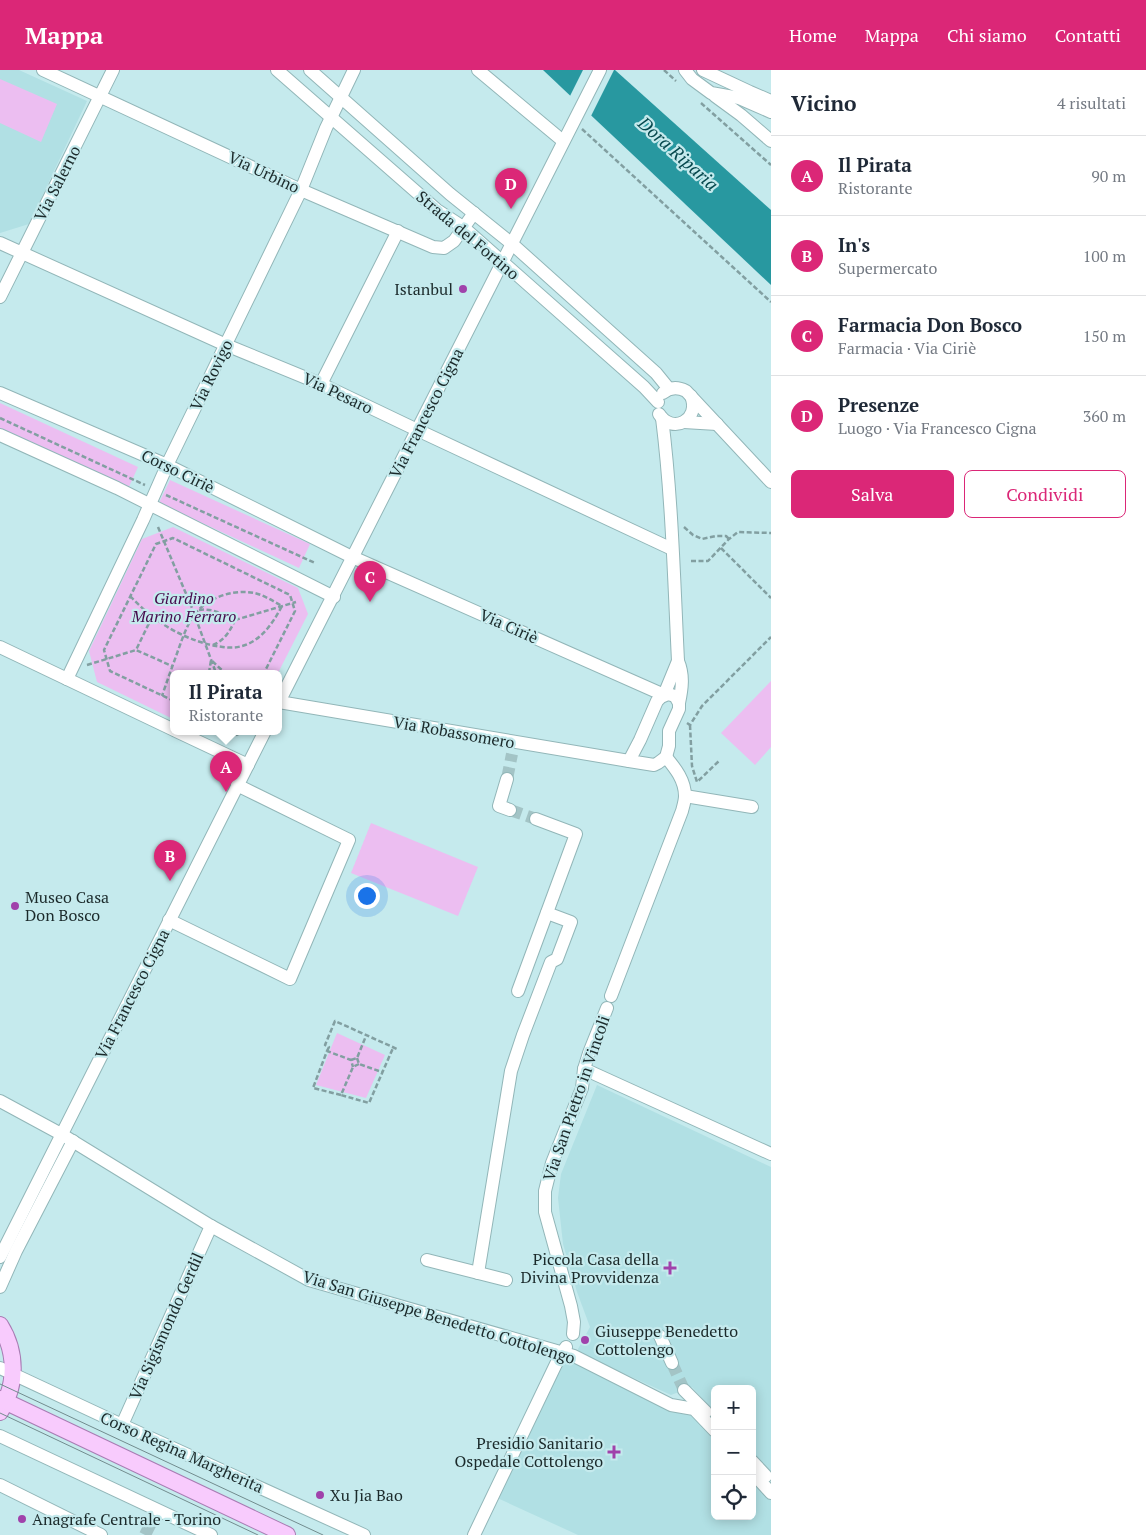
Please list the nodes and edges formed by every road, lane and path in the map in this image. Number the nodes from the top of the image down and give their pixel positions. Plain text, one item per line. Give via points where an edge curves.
1 (43, 70) edge
2 (113, 70) edge
3 (277, 70) edge
4 (310, 70) edge
5 (354, 70) edge
6 (478, 70) edge
7 (600, 70) edge
8 (664, 70) edge
9 (685, 70) edge
10 (703, 70) edge
11 (678, 83) dead end
12 (711, 93) junction
13 (100, 96) junction
14 (341, 96) junction
15 (771, 101) edge
16 (700, 102) dead end
17 (771, 112) edge
18 (332, 117) junction
19 (573, 122) junction
20 (563, 141) junction
21 (771, 141) edge
22 (771, 165) edge
23 (301, 190) junction
24 (474, 212) junction
25 (463, 227) junction
26 (398, 232) junction
27 (0, 243) edge
28 (511, 243) junction
29 (22, 254) junction
30 (501, 262) junction
31 (0, 297) edge
32 (771, 302) edge
33 (226, 345) junction
34 (321, 384) junction
35 (669, 389) junction
36 (0, 393) edge
37 (690, 396) junction
38 (658, 402) junction
39 (662, 418) junction
40 (681, 423) junction
41 (717, 424) junction
42 (417, 430) junction
43 (0, 435) edge
44 (666, 447) junction
45 (167, 465) junction
46 (771, 482) edge
47 (150, 504) junction
48 (671, 525) junction
49 (158, 527) dead end
50 (771, 533) edge
51 (729, 539) junction
52 (164, 541) junction
53 (720, 548) junction
54 (672, 549) junction
55 (353, 558) junction
56 (691, 562) dead end
57 (130, 596) junction
58 (334, 597) junction
59 (771, 598) edge
60 (295, 602) junction
61 (282, 606) junction
62 (198, 611) junction
63 (194, 614) junction
64 (152, 617) junction
65 (235, 620) junction
66 (184, 636) junction
67 (771, 637) edge
68 (205, 643) junction
69 (212, 645) junction
70 (0, 647) edge
71 (136, 650) junction
72 (106, 660) junction
73 (211, 660) junction
74 (678, 662) junction
75 (83, 666) dead end
76 (172, 666) junction
77 (171, 670) edge
78 (209, 670) edge
79 (215, 670) edge
80 (222, 670) edge
81 (266, 670) edge
82 (170, 672) edge
83 (67, 679) junction
84 (664, 695) junction
85 (162, 696) junction
86 (282, 697) edge
87 (170, 699) edge
88 (679, 703) junction
89 (282, 704) edge
90 (684, 722) dead end
91 (690, 724) junction
92 (170, 728) edge
93 (185, 735) edge
94 (263, 735) edge
95 (666, 757) junction
96 (720, 760) dead end
97 (628, 761) junction
98 (248, 765) junction
99 (507, 779) tunnel mouth
100 (237, 785) junction
101 (685, 796) junction
102 (752, 807) dead end
103 (510, 810) dead end
104 (536, 819) tunnel mouth
105 (547, 913) junction
106 (169, 920) junction
107 (518, 991) dead end
108 (367, 1035) junction
109 (393, 1048) junction
110 (397, 1049) dead end
111 (327, 1051) junction
112 (357, 1058) junction
113 (351, 1060) junction
114 (360, 1064) junction
115 (353, 1066) junction
116 (584, 1069) junction
117 (382, 1072) junction
118 (341, 1095) junction
119 (0, 1101) edge
120 (61, 1134) junction
121 (73, 1141) junction
122 (771, 1154) edge
123 (210, 1226) junction
124 (0, 1257) edge
125 (427, 1260) dead end
126 (478, 1273) junction
127 (506, 1280) dead end
128 (0, 1287) edge
129 (0, 1325) edge
130 (660, 1336) dead end
131 (567, 1344) junction
132 (672, 1363) tunnel mouth
133 (6, 1371) edge
134 (2, 1404) edge
135 (694, 1409) junction
136 (711, 1417) edge
137 (122, 1425) junction
138 (714, 1430) edge
139 (0, 1436) edge
140 (756, 1465) edge
141 (755, 1475) edge
142 (771, 1481) edge
143 (0, 1485) edge
144 (771, 1493) edge
145 (101, 1535) edge
146 (211, 1535) edge
147 (287, 1535) edge
148 (364, 1535) edge
149 (474, 1535) edge

1 - 13 street, Via Urbino
2 - 13 street, Via Salerno
3 - 18 street, Strada del Fortino
4 - 14 street, Strada del Fortino
5 - 14 street, Via Rovigo
6 - 20 street
7 - 19 street, Via Francesco Cigna
8 - 11 path
9 - 12 street
10 - 15 street
12 - 17 street via 739,98
12 - 21 street
13 - 23 street, Via Urbino
13 - 29 street, Via Salerno
14 - 18 street, Via Rovigo
14 - 24 street, Strada del Fortino
16 - 22 path
18 - 23 street, Via Rovigo
18 - 25 street, Strada del Fortino via 437,210
19 - 20 street, Via Francesco Cigna
19 - 32 path
20 - 28 street, Via Francesco Cigna
23 - 26 street, Via Urbino
23 - 33 street, Via Rovigo
24 - 25 street, Via Urbino
24 - 28 street, Strada del Fortino
25 - 26 street, Via Urbino via 454,241 444,248 433,247
25 - 30 street, Strada del Fortino
26 - 34 street
27 - 29 street, Via Pesaro
28 - 30 street, Via Francesco Cigna
28 - 35 street, Strada del Fortino via 656,373
29 - 31 street, Via Salerno
29 - 33 street, Via Pesaro
30 - 38 street, Strada del Fortino
30 - 42 street, Via Francesco Cigna
33 - 34 street, Via Pesaro
33 - 45 street, Via Rovigo
34 - 42 street, Via Pesaro
35 - 37 street via 681,389
35 - 38 street
36 - 45 street, Corso Ciriè
37 - 40 street via 692,413
37 - 41 street
38 - 39 street
39 - 40 street via 666,422
39 - 44 street
40 - 41 street
40 - 44 street
41 - 46 street
42 - 54 street, Via Pesaro
42 - 55 street, Via Francesco Cigna
43 - 47 street
44 - 48 street
45 - 47 street, Via Rovigo
45 - 55 street, Corso Ciriè
47 - 58 street
47 - 83 street, Via Rovigo
48 - 51 path via 682,525 702,540 716,536
48 - 54 street
49 - 52 path
50 - 51 path via 738,532
51 - 53 path
52 - 57 path via 156,544
52 - 60 path via 172,538 290,595
52 - 63 path
53 - 56 path via 708,561
53 - 59 path
54 - 74 street
55 - 58 street, Via Francesco Cigna
55 - 84 street, Via Ciriè
57 - 64 path
57 - 72 path via 104,650
58 - 86 street, Via Francesco Cigna
60 - 61 path
60 - 81 path via 296,611
61 - 62 path via 266,597 245,592 218,597
61 - 65 path
61 - 69 path via 272,624 255,640 234,648
62 - 63 path
62 - 65 path via 219,612
63 - 66 path
63 - 68 path
64 - 66 path
64 - 71 path
65 - 69 path via 226,636
66 - 68 path
66 - 76 path
67 - 91 path via 702,706
68 - 69 path
68 - 73 path
70 - 83 street
71 - 72 path
71 - 76 path
72 - 75 path
72 - 85 path via 110,671
73 - 78 path
73 - 79 path
73 - 80 path
74 - 84 street
74 - 88 street via 682,688
76 - 77 path
82 - 85 path
83 - 92 street
84 - 88 street, Via Ciriè via 675,696
84 - 97 street via 657,701
85 - 87 path
88 - 95 street via 669,731
89 - 97 street, Via Robassomero via 513,748
90 - 91 path
91 - 96 path via 692,766 697,782
93 - 98 street
94 - 98 street, Via Francesco Cigna
95 - 97 street, Via Robassomero via 654,765
95 - 101 street, Via San Pietro in Vincoli via 678,772
98 - 100 street, Via Francesco Cigna
99 - 103 street via 499,806
100 - 106 street, Via Francesco Cigna
100 - 106 street via 349,840 290,980
101 - 102 street
101 - 116 street, Via San Pietro in Vincoli via 676,831
104 - 105 street via 576,834
105 - 107 street
105 - 126 street via 570,922 510,1071
106 - 120 street, Via Francesco Cigna
108 - 109 path
108 - 111 path via 335,1021 325,1045 329,1047
108 - 112 path
109 - 110 path
109 - 117 path
111 - 113 path
111 - 118 path via 313,1088
112 - 113 path
112 - 114 path
113 - 115 path
114 - 115 path
114 - 117 path
115 - 118 path
116 - 122 street
116 - 131 street, Via San Pietro in Vincoli via 582,1088 552,1163 545,1190 545,1212 574,1322
117 - 118 path via 369,1102
119 - 120 street, Via San Giuseppe Benedetto Cottolengo
120 - 121 street, Via San Giuseppe Benedetto Cottolengo
120 - 124 street, Via Francesco Cigna
121 - 123 street, Via San Giuseppe Benedetto Cottolengo
121 - 128 street
123 - 131 street, Via San Giuseppe Benedetto Cottolengo via 309,1280
123 - 137 street, Via Sigismondo Gerdil
125 - 126 street
126 - 127 street
129 - 133 main road via 13,1360
130 - 132 street
131 - 135 street, Via San Giuseppe Benedetto Cottolengo via 574,1356 671,1405
131 - 149 street
133 - 134 main road via 10,1389
133 - 137 street, Corso Regina Margherita
134 - 147 main road, Corso Regina Margherita
135 - 136 street via 684,1390
135 - 138 street
137 - 148 street, Corso Regina Margherita
139 - 146 street via 155,1515
140 - 142 street
141 - 144 street
143 - 145 street

